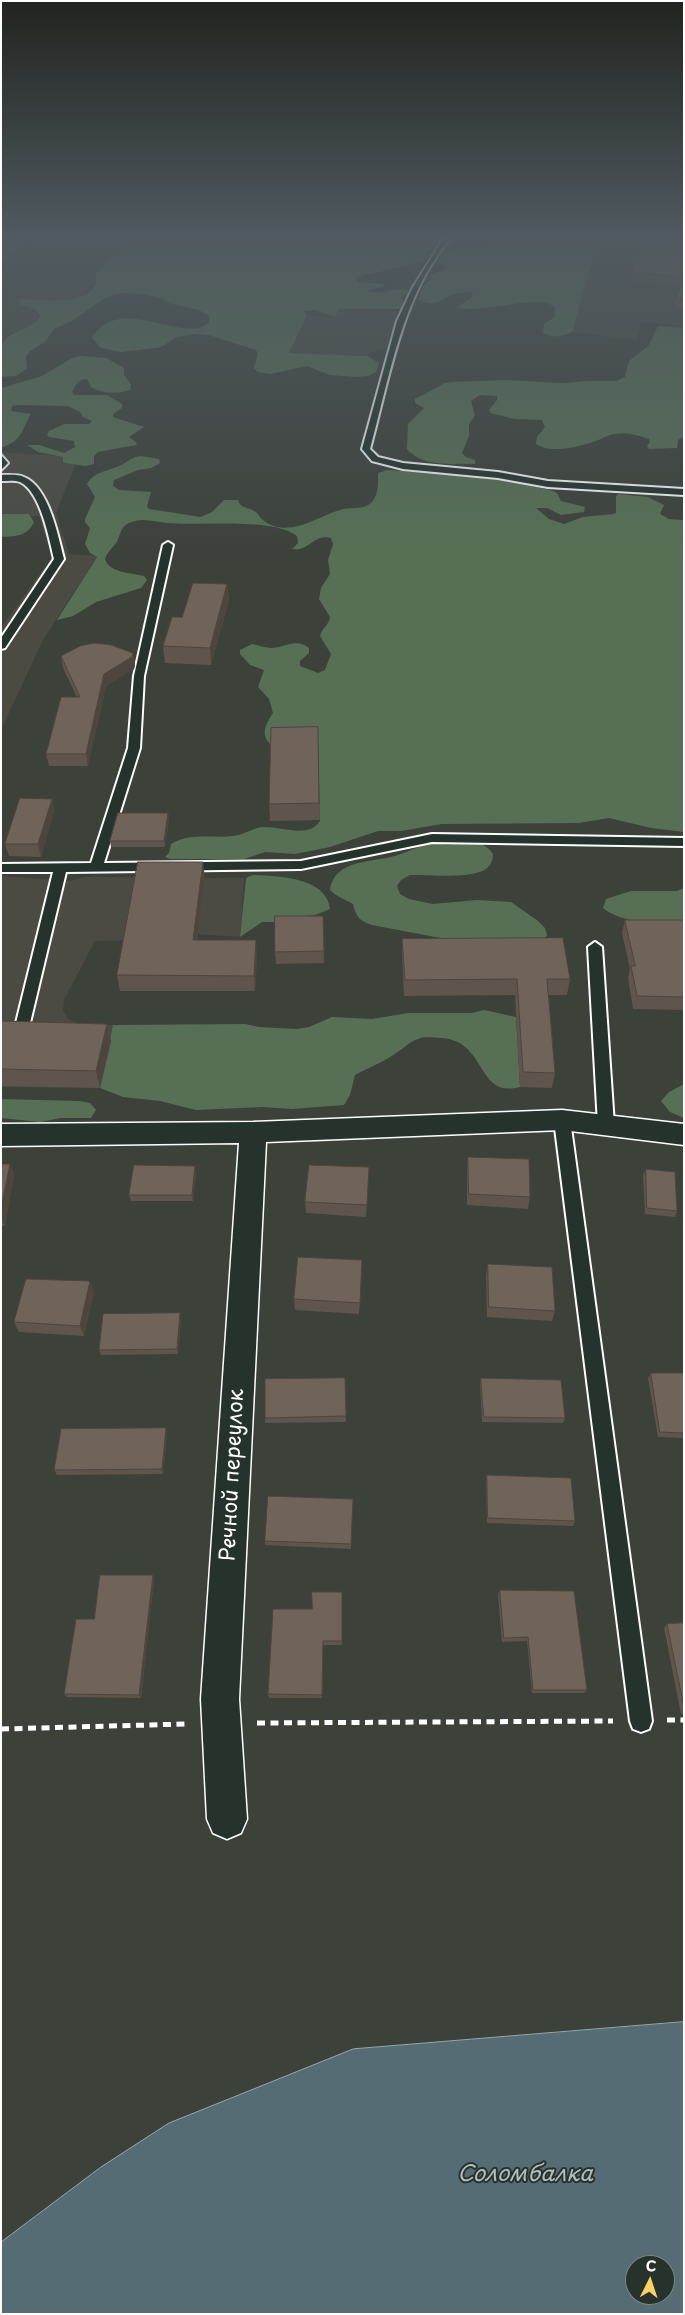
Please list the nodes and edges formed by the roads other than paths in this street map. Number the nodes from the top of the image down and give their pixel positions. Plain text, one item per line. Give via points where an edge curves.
1 (394, 346) edge
2 (1, 458) edge
3 (1, 466) edge
4 (1, 478) edge
5 (684, 492) edge
6 (168, 545) dead end
7 (1, 646) edge
8 (684, 842) edge
9 (96, 867) junction
10 (1, 868) edge
11 (60, 868) junction
12 (595, 947) dead end
13 (22, 1027) edge
14 (562, 1120) junction
15 (606, 1125) junction
16 (252, 1132) junction
17 (1, 1135) edge
18 (684, 1135) edge
19 (641, 1721) road end
20 (227, 1819) dead end

1 - 5 lane via 366,448 375,460 548,484
2 - 3 lane via 4,463
4 - 7 lane via 22,480 34,491 48,516 59,559
6 - 9 lane via 139,676 134,748
8 - 9 lane via 432,838 301,865
9 - 11 lane
10 - 11 lane
11 - 13 lane
12 - 15 lane
14 - 15 street
14 - 16 street
14 - 19 lane
15 - 18 street
16 - 17 street
16 - 20 street, Речной переулок via 221,1689

